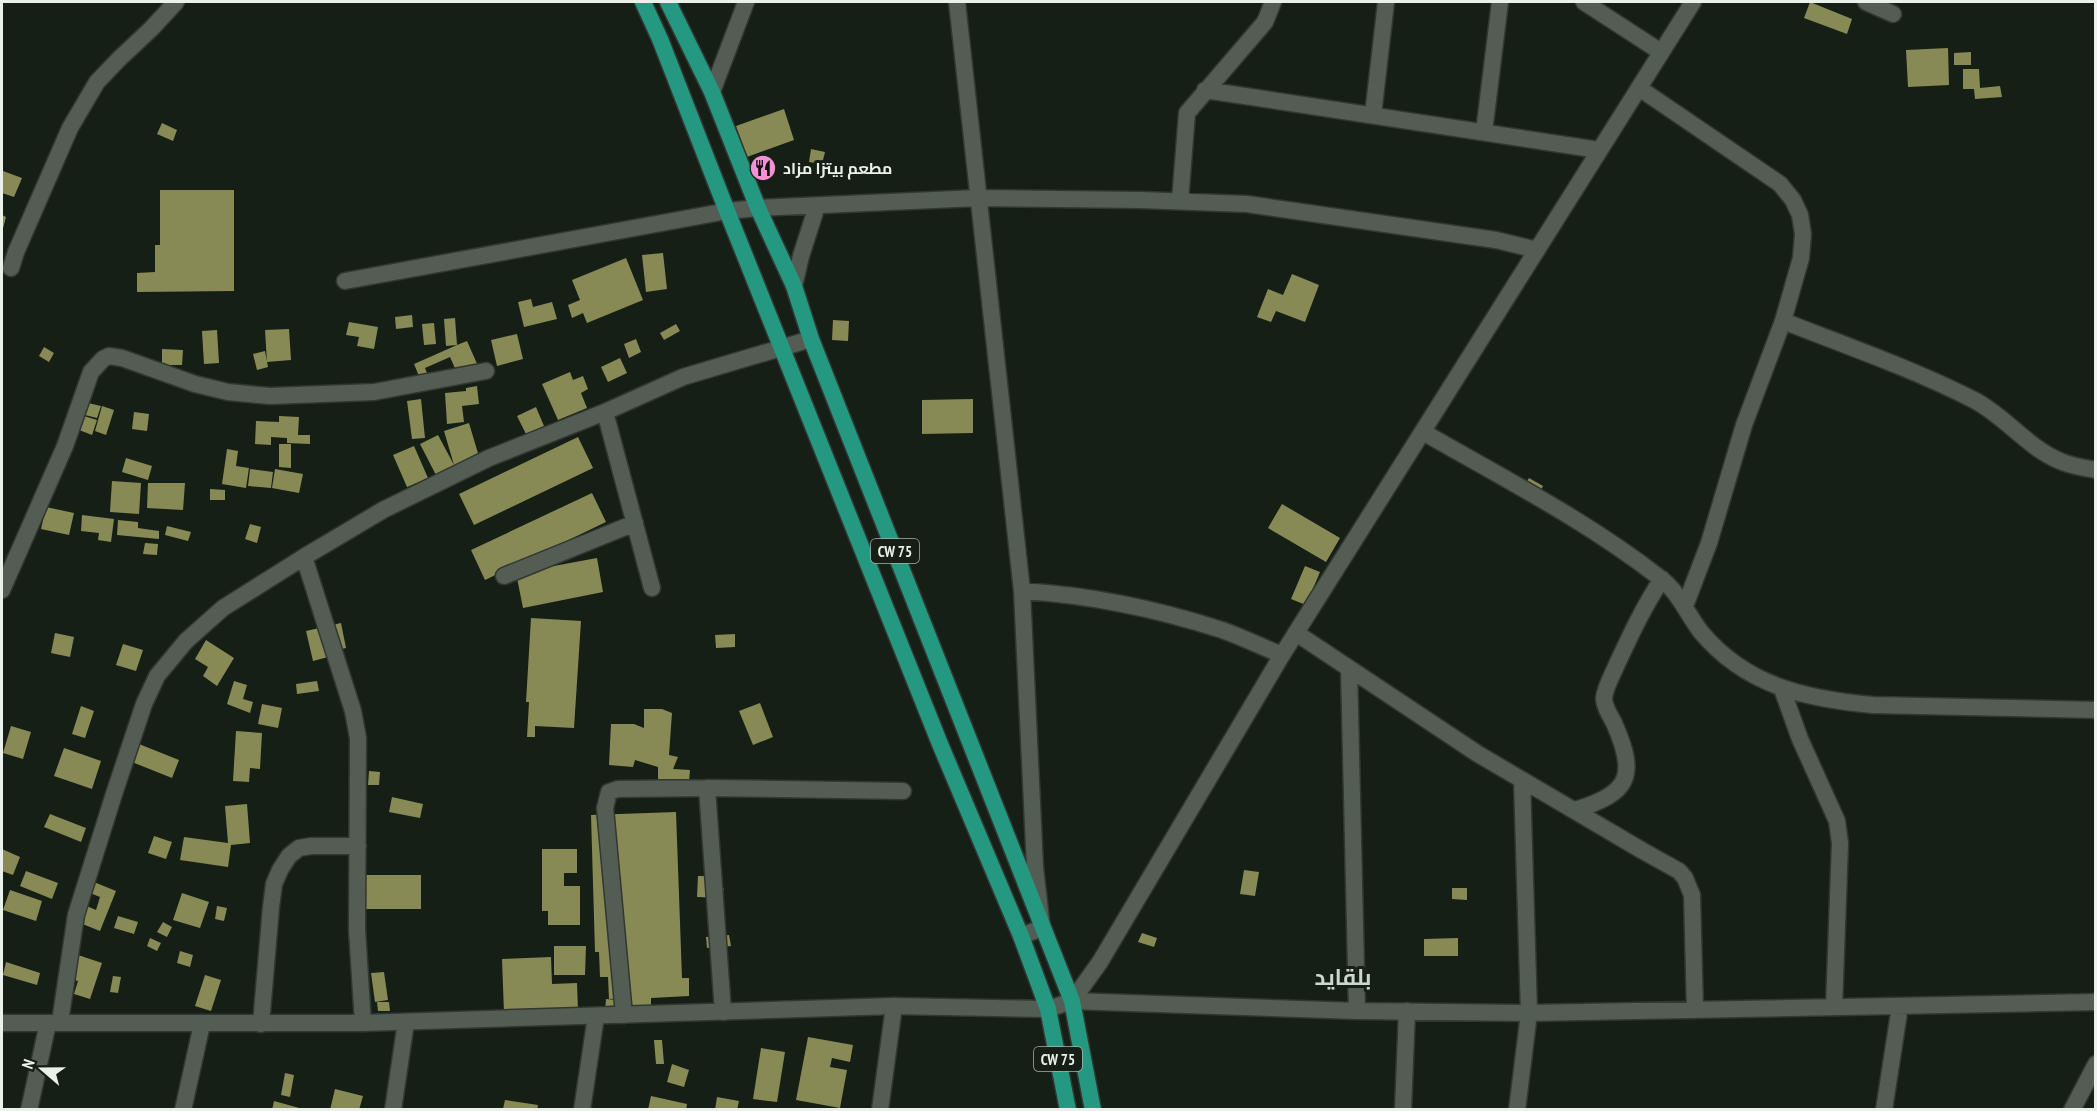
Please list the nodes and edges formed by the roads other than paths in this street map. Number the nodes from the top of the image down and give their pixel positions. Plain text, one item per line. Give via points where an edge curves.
1 (176, 2) edge
2 (643, 2) edge
3 (668, 2) edge
4 (746, 2) edge
5 (957, 2) edge
6 (1273, 2) edge
7 (1386, 2) edge
8 (1500, 2) edge
9 (1584, 2) edge
10 (1693, 2) edge
11 (1866, 2) edge
12 (1893, 14) dead end
13 (1661, 52) junction
14 (1639, 88) junction
15 (1205, 90) junction
16 (712, 92) junction
17 (1372, 115) junction
18 (1484, 132) junction
19 (1599, 150) junction
20 (978, 198) junction
21 (1180, 201) junction
22 (817, 206) junction
23 (758, 208) junction
24 (727, 211) junction
25 (1537, 250) junction
26 (11, 268) dead end
27 (345, 281) dead end
28 (794, 286) junction
29 (1784, 321) junction
30 (811, 339) junction
31 (782, 348) junction
32 (486, 371) dead end
33 (605, 412) junction
34 (1423, 432) junction
35 (2096, 470) edge
36 (635, 523) junction
37 (304, 557) junction
38 (504, 576) dead end
39 (1662, 579) junction
40 (652, 588) dead end
41 (2, 590) edge
42 (1022, 591) junction
43 (1685, 606) junction
44 (1296, 633) junction
45 (1282, 655) junction
46 (1349, 668) junction
47 (1782, 689) junction
48 (2096, 710) edge
49 (967, 734) junction
50 (940, 744) junction
51 (1522, 780) junction
52 (706, 788) junction
53 (903, 791) dead end
54 (1575, 810) junction
55 (358, 846) junction
56 (1042, 928) junction
57 (1021, 936) junction
58 (1072, 1001) junction
59 (2096, 1002) edge
60 (894, 1006) junction
61 (1899, 1006) junction
62 (1048, 1008) junction
63 (1834, 1008) junction
64 (1695, 1010) junction
65 (1357, 1011) junction
66 (1407, 1011) junction
67 (723, 1012) junction
68 (1529, 1013) junction
69 (624, 1015) junction
70 (596, 1016) junction
71 (54, 1022) junction
72 (406, 1022) junction
73 (2, 1023) edge
74 (363, 1023) junction
75 (202, 1024) junction
76 (261, 1024) junction
77 (2096, 1064) edge
78 (29, 1110) edge
79 (183, 1110) edge
80 (393, 1110) edge
81 (582, 1110) edge
82 (880, 1110) edge
83 (1068, 1110) edge
84 (1093, 1110) edge
85 (1403, 1110) edge
86 (1516, 1110) edge
87 (1884, 1110) edge
88 (2072, 1110) edge

1 - 26 street via 97,82 70,128
2 - 24 main road, CW 75
3 - 16 main road, CW 75
4 - 16 street
5 - 20 street
6 - 15 street via 1260,28
7 - 17 street
8 - 18 street
9 - 13 street
10 - 13 street
11 - 12 street
13 - 14 street
14 - 19 street
14 - 29 street via 1774,179 1793,200 1800,215 1803,246
15 - 17 street
15 - 21 street via 1187,113
16 - 23 main road, CW 75
17 - 18 street
18 - 19 street
19 - 25 street
20 - 21 street
20 - 22 street
20 - 42 street
21 - 25 street via 1247,204 1496,240
22 - 23 street
22 - 28 street
23 - 24 street
23 - 28 main road, CW 75
24 - 27 street
24 - 31 main road, CW 75
25 - 34 street
28 - 30 main road, CW 75
29 - 35 street via 1972,399 2046,454
29 - 43 street via 1744,425 1709,543
30 - 31 street
30 - 49 main road, CW 75
31 - 33 street via 683,376
31 - 50 main road, CW 75
32 - 41 street via 374,392 270,396 195,384 109,356 91,372 65,446
33 - 36 street
33 - 37 street via 489,458 383,510
34 - 39 street via 1594,532
34 - 44 street
36 - 38 street
36 - 40 street
37 - 55 street via 353,711 358,738
37 - 71 street via 223,608 186,641 157,676 144,704 76,915
39 - 43 street
39 - 54 street via 1641,612 1604,699 1626,759 1625,776 1611,796
42 - 45 street via 1068,594 1144,608 1225,631
42 - 56 street via 1035,867
43 - 47 street via 1701,632 1723,654
44 - 45 street
44 - 46 street
45 - 58 street via 1100,962
46 - 51 street
46 - 65 street
47 - 48 street via 1872,705
47 - 63 street via 1839,832
49 - 50 main road
49 - 56 main road, CW 75
50 - 57 main road, CW 75
51 - 54 street
51 - 68 street
52 - 53 street
52 - 67 street
52 - 69 street via 618,789 609,792 606,800
54 - 64 street via 1679,870 1685,878 1692,895
55 - 74 street via 357,930
55 - 76 street via 299,848 280,870 271,907
56 - 57 street
56 - 58 main road, CW 75
57 - 62 main road, CW 75
58 - 62 street
58 - 65 street
58 - 84 main road, CW 75
59 - 61 street
60 - 62 street
60 - 67 street
60 - 82 street
61 - 63 street
61 - 87 street
62 - 83 main road, CW 75
63 - 64 street
64 - 68 street
65 - 66 street
66 - 68 street
66 - 85 street
67 - 69 street
68 - 86 street
69 - 70 street
70 - 72 street
70 - 81 street
71 - 73 street
71 - 75 street
71 - 78 street
72 - 74 street
72 - 80 street
74 - 76 street
75 - 76 street
75 - 79 street
77 - 88 street

